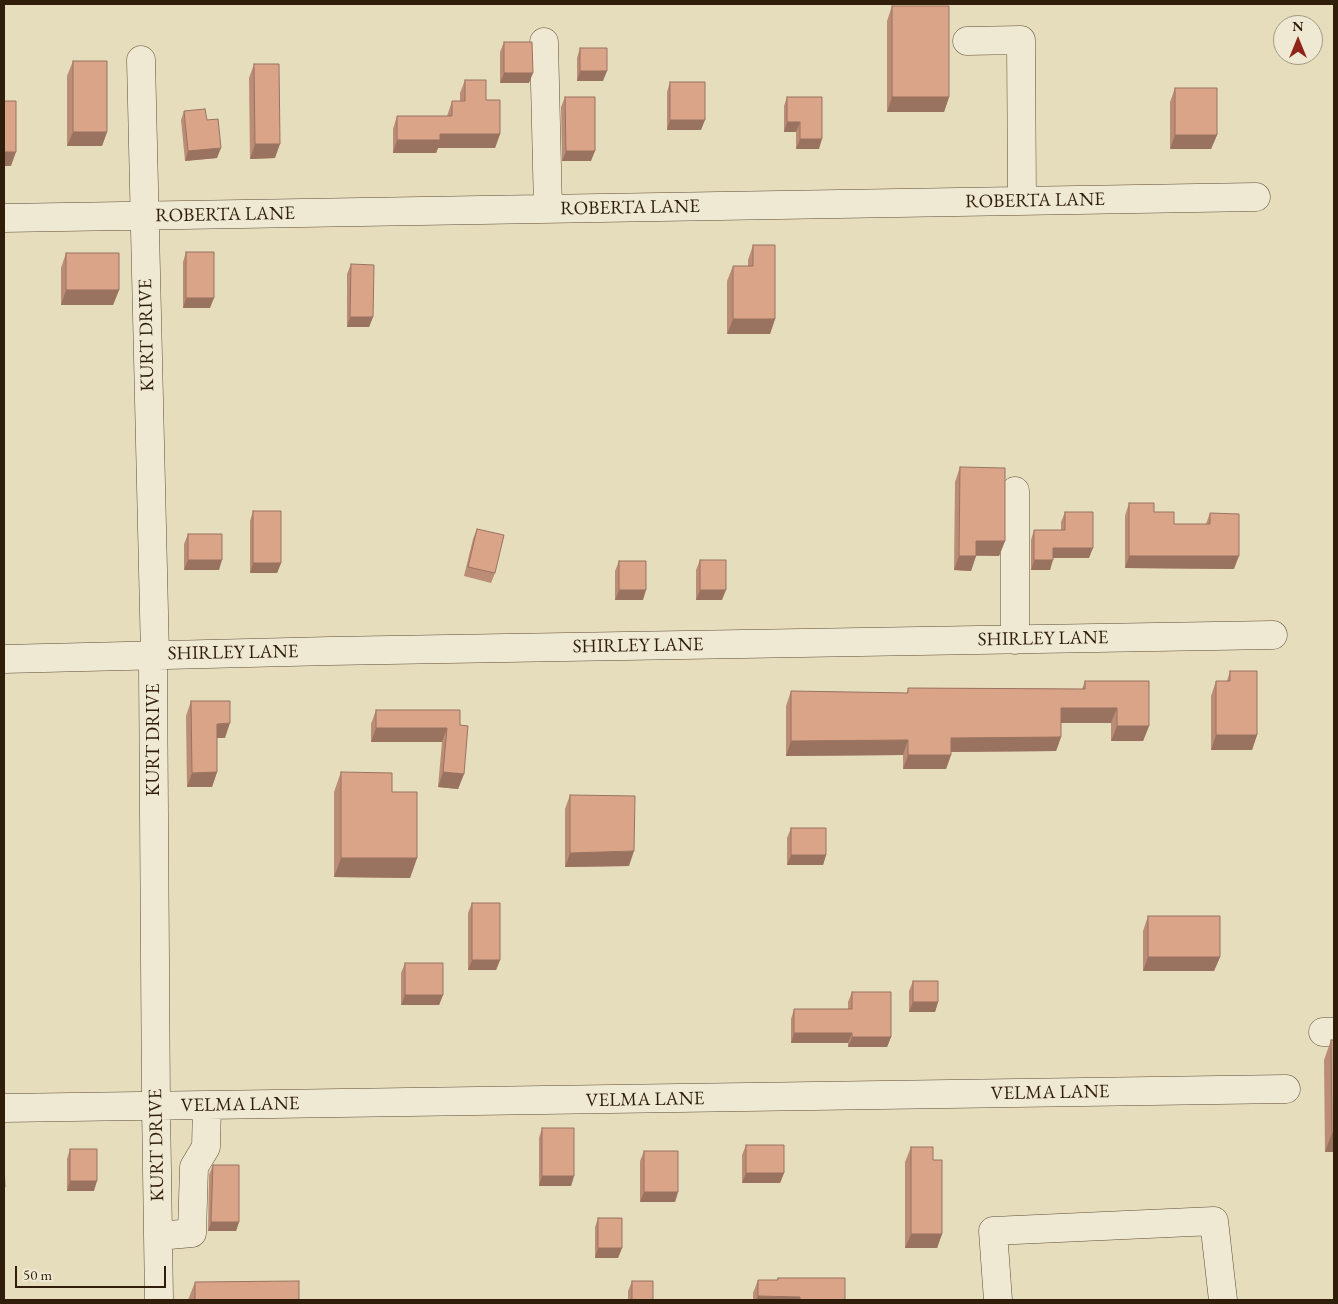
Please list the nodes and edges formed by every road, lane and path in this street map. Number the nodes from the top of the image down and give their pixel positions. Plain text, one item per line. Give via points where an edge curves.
1 (967, 41) dead end
2 (544, 42) dead end
3 (141, 60) dead end
4 (1256, 197) dead end
5 (1022, 201) junction
6 (548, 209) junction
7 (144, 216) junction
8 (4, 218) edge
9 (1015, 490) dead end
10 (1273, 635) dead end
11 (1015, 640) junction
12 (155, 654) junction
13 (4, 659) edge
14 (1286, 1089) dead end
15 (207, 1105) junction
16 (156, 1106) junction
17 (4, 1108) edge
18 (158, 1236) junction
19 (159, 1300) edge
20 (998, 1300) edge
21 (1223, 1300) edge

1 - 5 street via 1021,40
2 - 6 street
3 - 7 street, KURT DRIVE
4 - 5 street, ROBERTA LANE
5 - 6 street, ROBERTA LANE
6 - 7 street, ROBERTA LANE
7 - 8 street, ROBERTA LANE
7 - 12 street, KURT DRIVE
9 - 11 street
10 - 11 street, SHIRLEY LANE
11 - 12 street, SHIRLEY LANE
12 - 13 street, SHIRLEY LANE
12 - 16 street, KURT DRIVE
14 - 15 street, VELMA LANE
15 - 16 street, VELMA LANE
15 - 18 street via 206,1146 194,1167 192,1233
16 - 17 street, VELMA LANE
16 - 18 street, KURT DRIVE
18 - 19 street, KURT DRIVE
20 - 21 street via 993,1231 1214,1221

